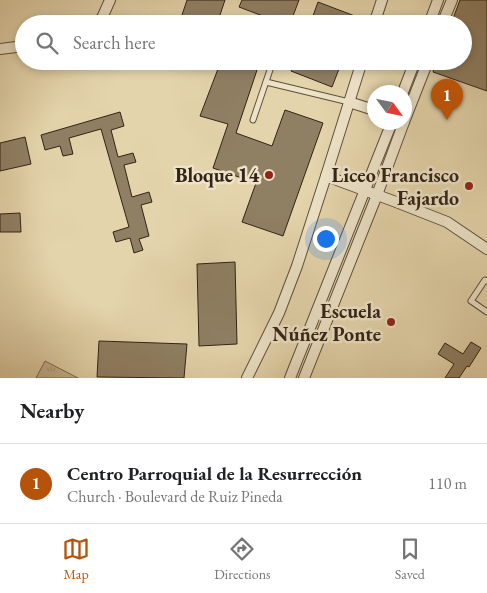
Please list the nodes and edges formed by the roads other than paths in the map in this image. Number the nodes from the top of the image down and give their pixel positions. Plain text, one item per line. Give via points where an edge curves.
1 (110, 0) edge
2 (382, 0) edge
3 (438, 0) edge
4 (452, 0) edge
5 (103, 15) edge
6 (377, 15) edge
7 (432, 15) edge
8 (446, 15) edge
9 (15, 48) edge
10 (0, 50) edge
11 (270, 70) edge
12 (359, 70) edge
13 (412, 70) edge
14 (424, 70) edge
15 (266, 82) junction
16 (406, 85) edge
17 (349, 102) junction
18 (412, 102) edge
19 (367, 108) edge
20 (253, 120) dead end
21 (389, 130) edge
22 (401, 130) edge
23 (326, 176) junction
24 (364, 190) junction
25 (377, 195) junction
26 (487, 249) edge
27 (487, 281) edge
28 (487, 312) edge
29 (248, 378) edge
30 (290, 378) edge
31 (304, 378) edge

1 - 5 street
2 - 6 street
3 - 7 street
4 - 8 street
9 - 10 street
11 - 15 lane
12 - 17 street
13 - 16 street
14 - 18 street
15 - 17 lane
15 - 20 lane
17 - 19 street
17 - 23 street
21 - 24 street
22 - 25 street
23 - 24 street
23 - 29 street via 279,313
24 - 25 street
24 - 30 street
25 - 26 street via 447,222
25 - 31 street
27 - 28 lane via 472,301

